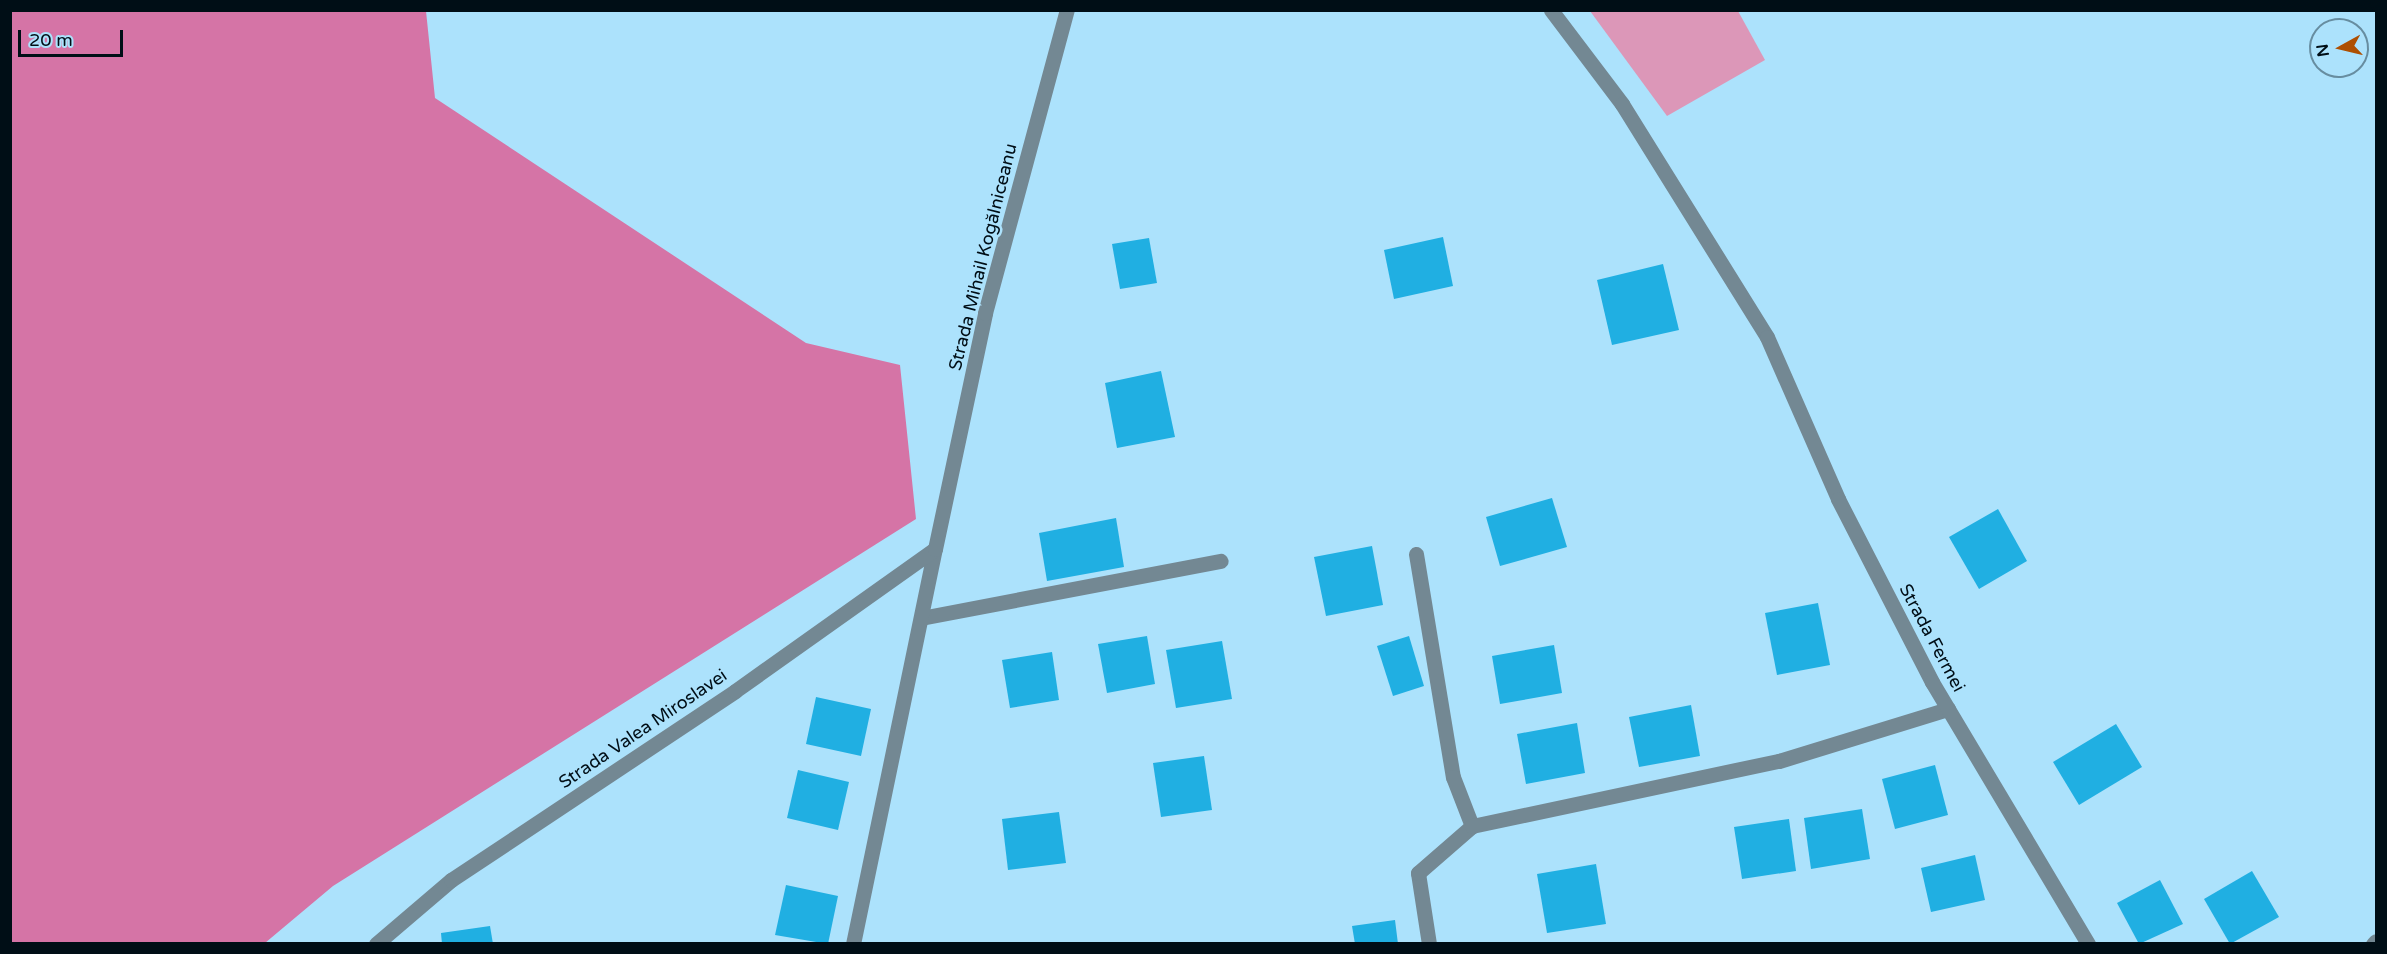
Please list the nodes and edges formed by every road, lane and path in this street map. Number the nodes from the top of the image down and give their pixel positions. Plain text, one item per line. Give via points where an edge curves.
1 (1067, 10) edge
2 (1551, 10) edge
3 (935, 549) junction
4 (1416, 555) dead end
5 (1221, 561) dead end
6 (921, 618) junction
7 (1948, 709) junction
8 (1472, 826) junction
9 (2376, 941) edge
10 (376, 944) edge
11 (853, 944) edge
12 (1429, 944) edge
13 (2088, 944) edge
14 (2373, 944) edge

1 - 3 street, Strada Mihail Kogălniceanu via 985,313
2 - 7 street, Strada Fermei via 1622,104 1767,337 1838,499
3 - 6 street, Strada Mihail Kogălniceanu
3 - 10 street, Strada Valea Miroslavei via 735,691 451,880
4 - 8 street via 1453,777
5 - 6 street
6 - 11 street, Strada Mihail Kogălniceanu
7 - 8 street via 1779,762
7 - 13 street, Strada Fermei
8 - 12 street via 1418,873
9 - 14 street

